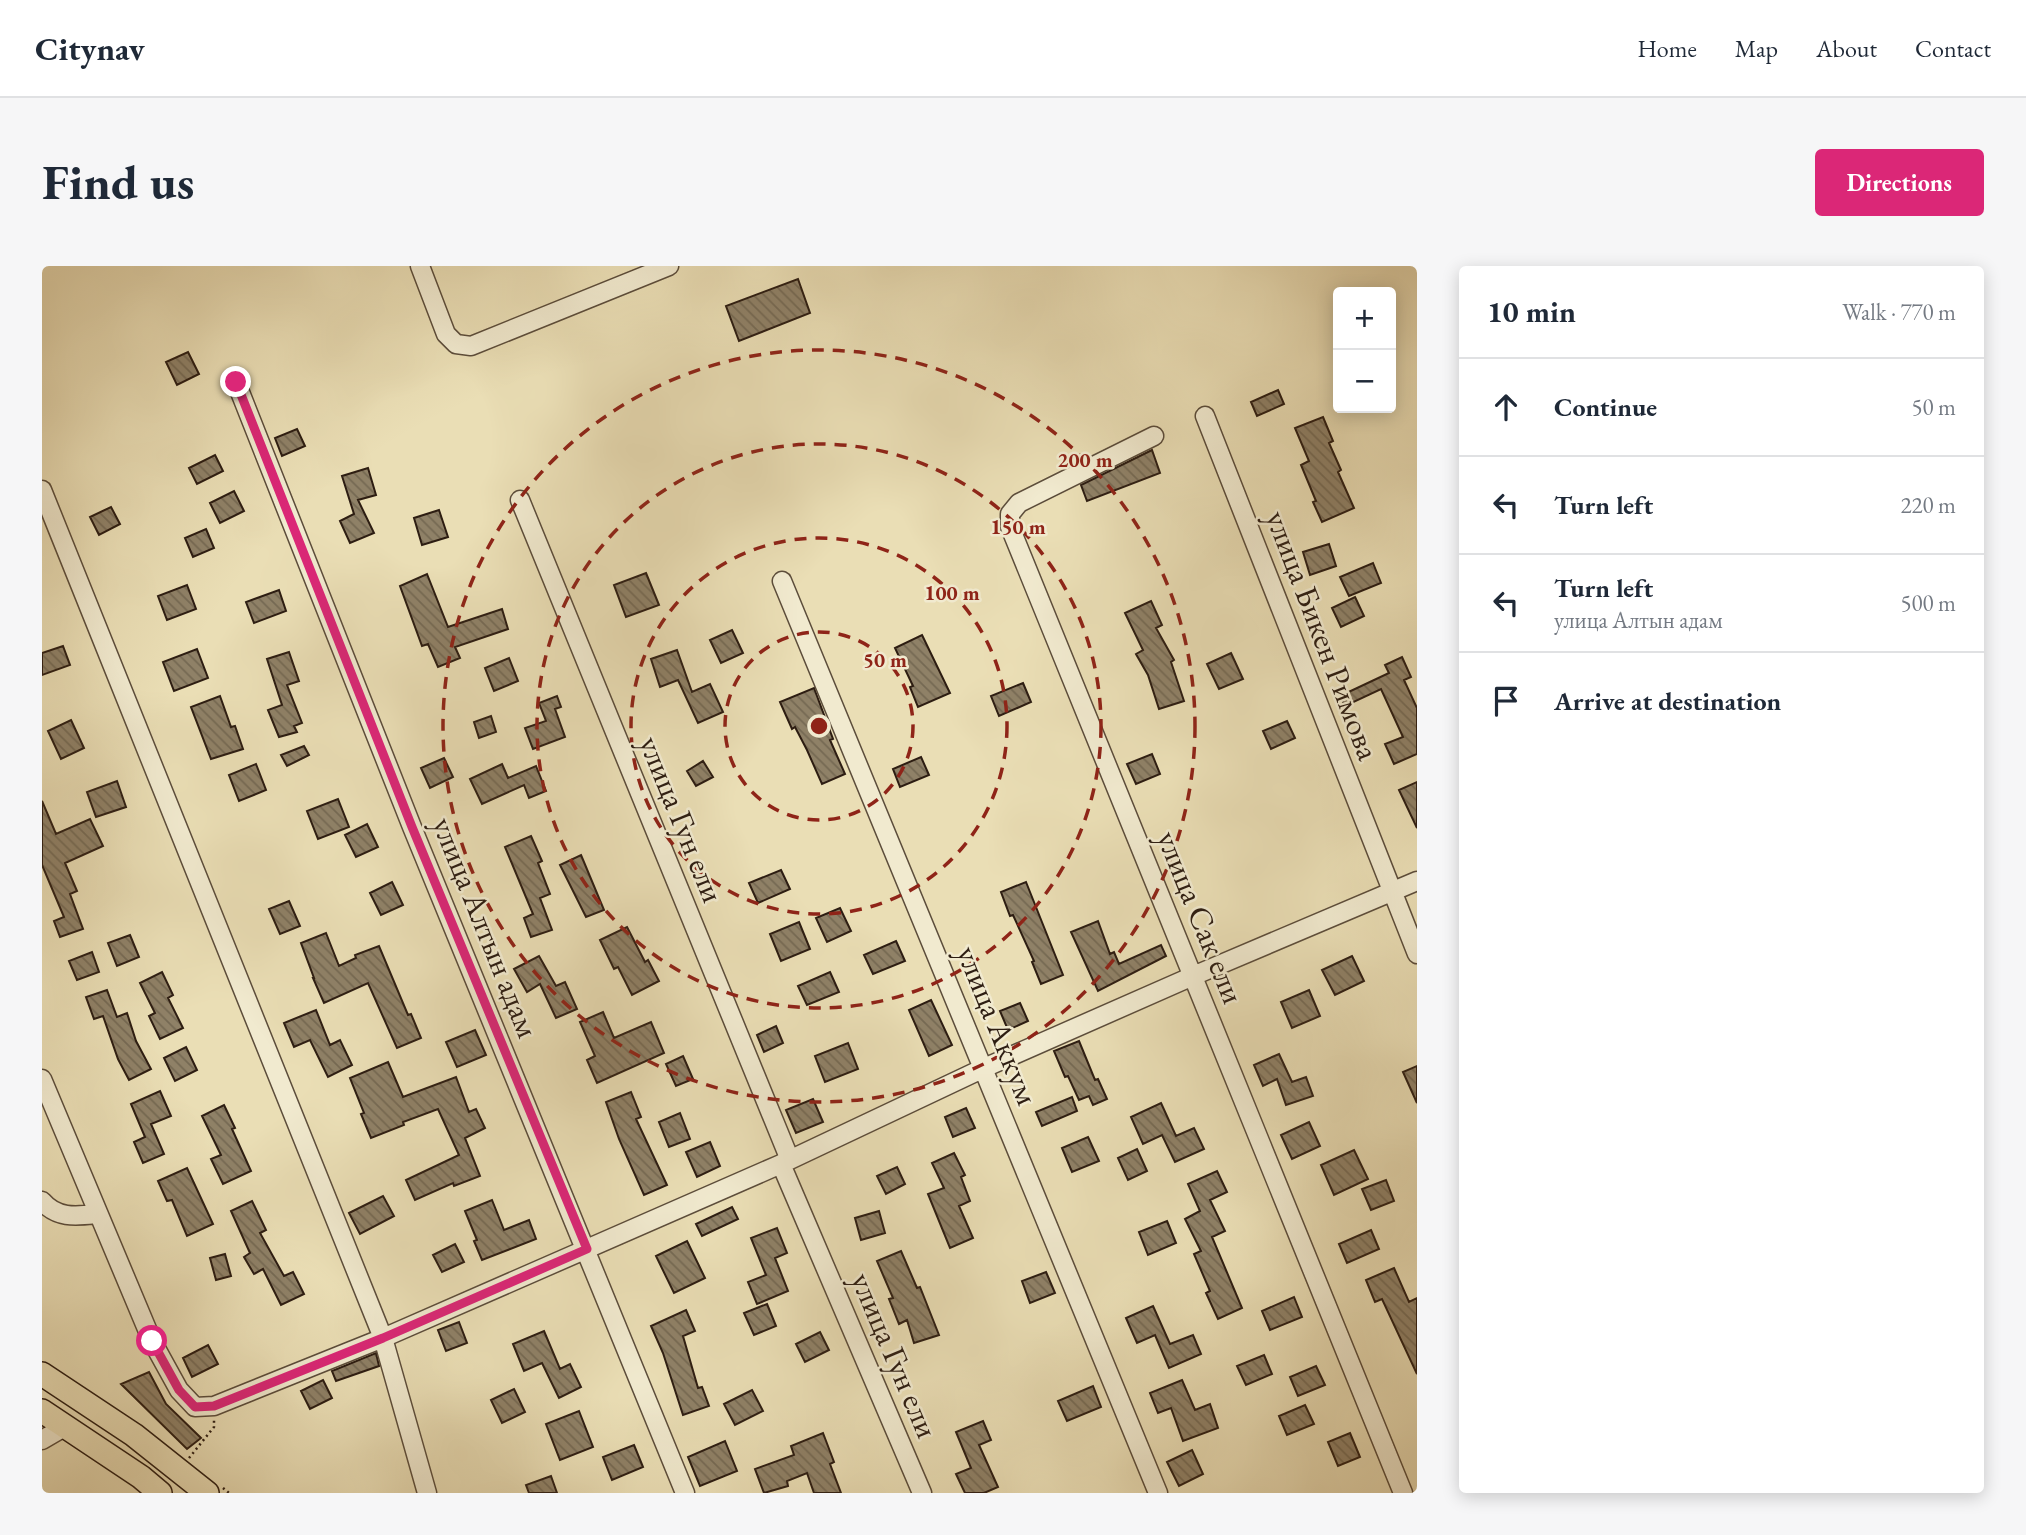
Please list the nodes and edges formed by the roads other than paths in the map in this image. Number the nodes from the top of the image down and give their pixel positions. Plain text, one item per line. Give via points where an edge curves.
1 (420, 266) edge
2 (669, 266) edge
3 (236, 382) dead end
4 (1205, 416) dead end
5 (1154, 436) dead end
6 (42, 490) edge
7 (520, 500) dead end
8 (782, 581) dead end
9 (1417, 881) edge
10 (1392, 892) junction
11 (1417, 954) edge
12 (1193, 976) junction
13 (984, 1068) junction
14 (42, 1079) edge
15 (785, 1162) junction
16 (42, 1201) edge
17 (97, 1214) junction
18 (587, 1249) junction
19 (383, 1338) junction
20 (42, 1374) edge
21 (42, 1411) edge
22 (66, 1426) junction
23 (42, 1440) edge
24 (160, 1493) edge
25 (207, 1493) edge
26 (427, 1493) edge
27 (685, 1493) edge
28 (922, 1493) edge
29 (1158, 1493) edge
30 (1404, 1493) edge

1 - 2 street via 446,334 456,344 471,346
3 - 18 street, улица Алтын адам via 412,827
4 - 10 street, улица Бикен Римова
5 - 12 street, улица Сак ели via 1019,503 1010,514 1010,527
6 - 19 street
7 - 15 street, улица Гун ели
8 - 13 street, улица Аккум
9 - 10 street
10 - 11 street, улица Бикен Римова
10 - 12 street
12 - 13 street
12 - 30 street, улица Сак ели
13 - 15 street
13 - 29 street, улица Аккум
14 - 17 street
15 - 18 street
15 - 28 street, улица Гун ели
16 - 17 street via 48,1209 69,1217
17 - 19 street via 152,1341 179,1390 195,1407 214,1406
18 - 19 street
18 - 27 street, улица Алтын адам
19 - 26 street
20 - 25 main road via 134,1435
21 - 22 main road
22 - 23 street
22 - 24 main road

